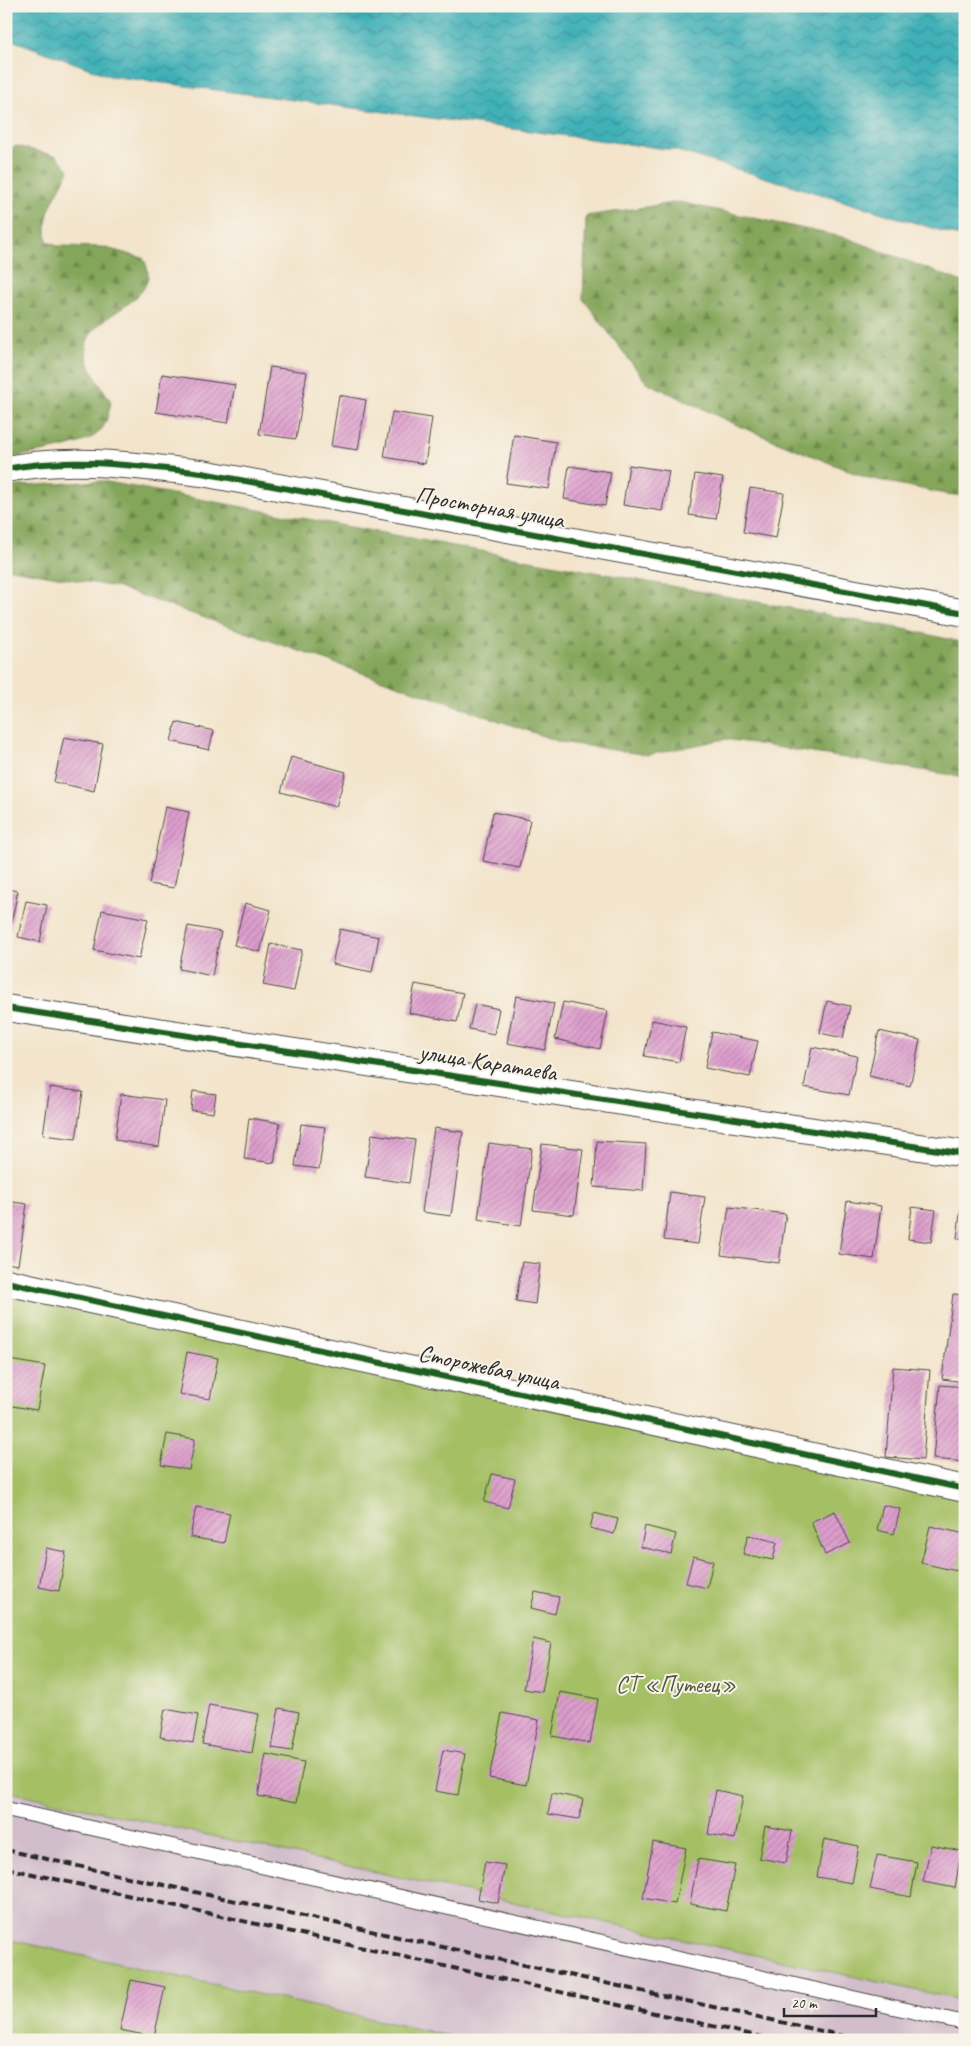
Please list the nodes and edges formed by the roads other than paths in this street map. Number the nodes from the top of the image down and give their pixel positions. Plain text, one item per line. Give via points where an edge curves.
1 (6, 469) edge
2 (965, 612) edge
3 (6, 1008) edge
4 (965, 1154) edge
5 (6, 1282) edge
6 (965, 1489) edge
7 (6, 1809) edge
8 (965, 2023) edge

1 - 2 street, Просторная улица via 39,462 93,461 202,473
3 - 4 street, улица Каратаева
5 - 6 street, Сторожевая улица
7 - 8 lane

